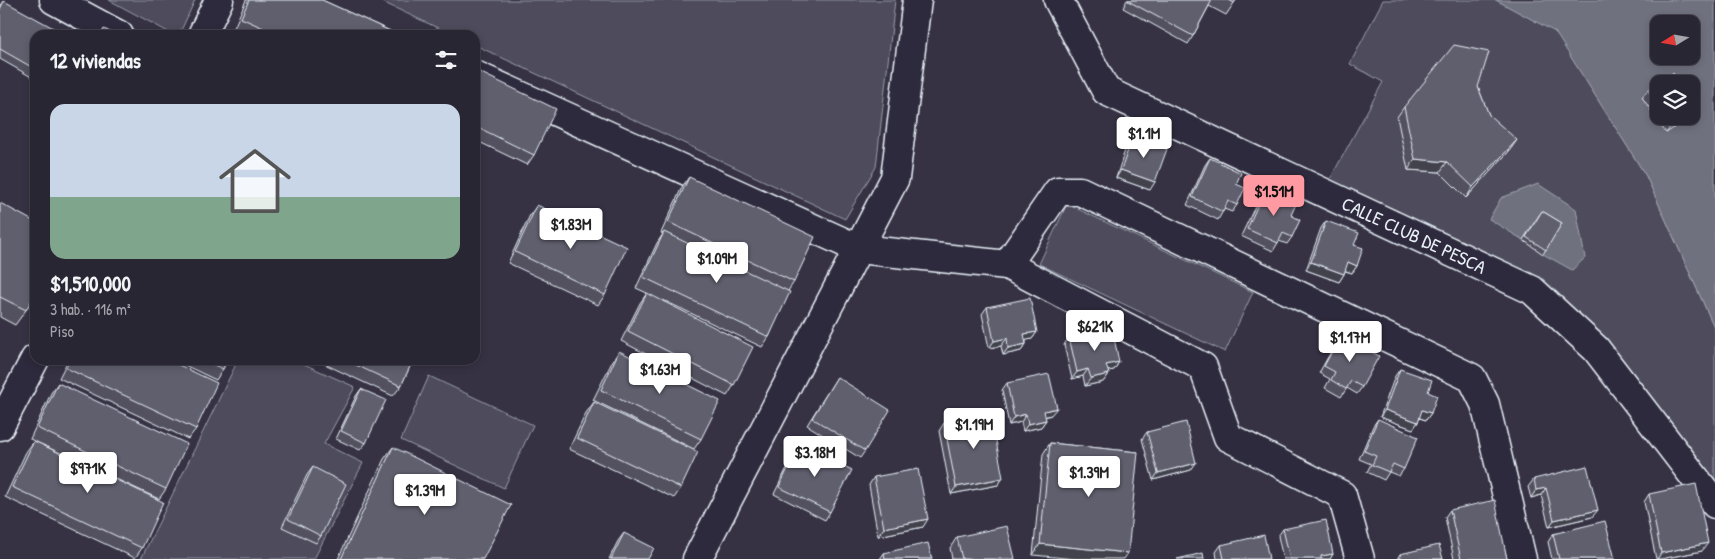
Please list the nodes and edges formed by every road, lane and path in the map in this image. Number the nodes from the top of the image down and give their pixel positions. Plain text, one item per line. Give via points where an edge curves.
1 (54, 0) edge
2 (219, 0) edge
3 (917, 0) edge
4 (1058, 0) edge
5 (110, 30) edge
6 (204, 30) edge
7 (480, 77) edge
8 (859, 249) junction
9 (1007, 265) junction
10 (32, 365) edge
11 (0, 426) edge
12 (1715, 504) edge
13 (697, 559) edge
14 (1360, 559) edge
15 (1522, 559) edge

1 - 5 lane
2 - 6 lane
3 - 8 lane via 896,178
4 - 12 lane, CALLE CLUB DE PESCA via 1106,91 1532,290 1596,349
7 - 8 lane
8 - 9 lane
8 - 13 lane
9 - 14 lane via 1203,367 1228,437 1342,494
9 - 15 lane via 1058,191 1080,191 1472,378 1485,404
10 - 11 lane

